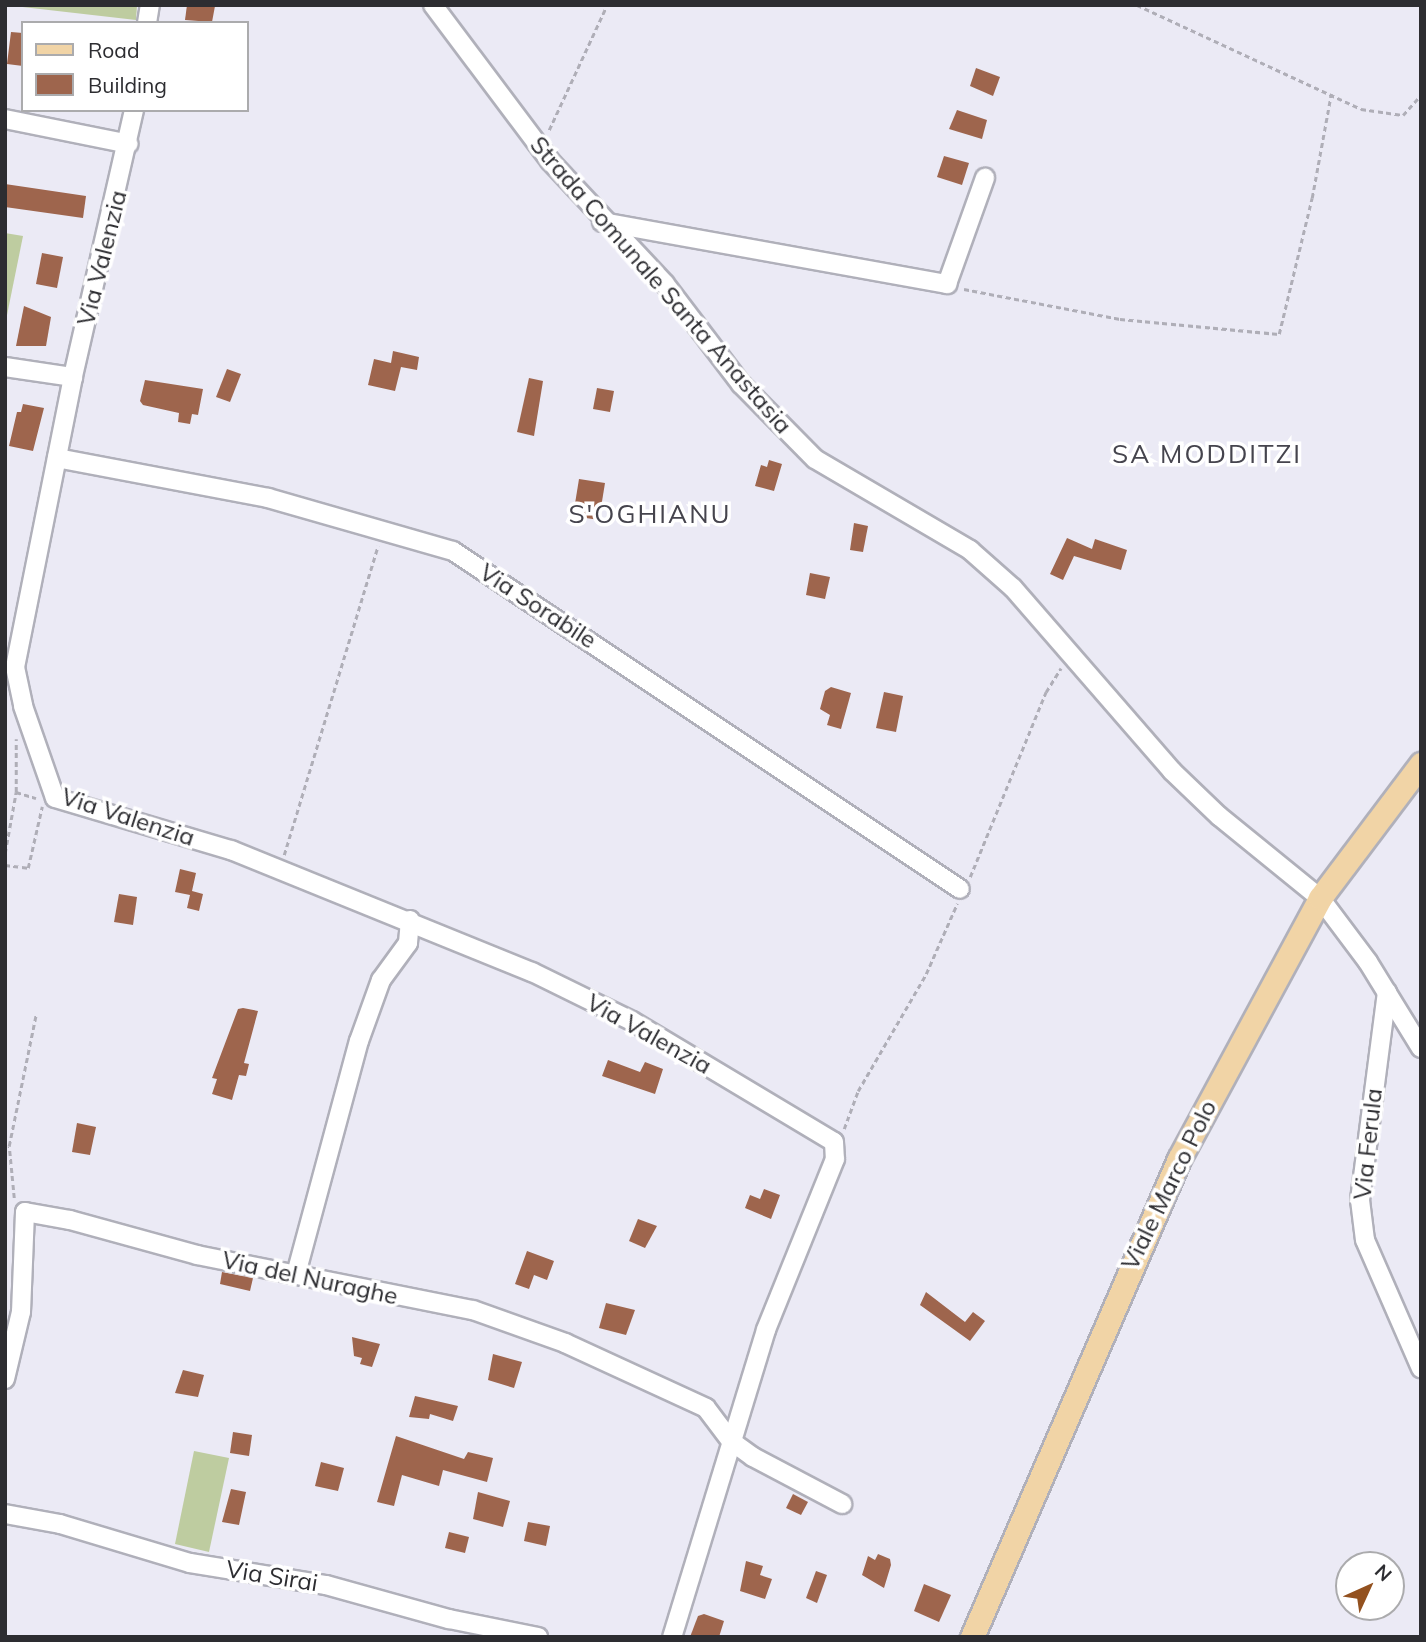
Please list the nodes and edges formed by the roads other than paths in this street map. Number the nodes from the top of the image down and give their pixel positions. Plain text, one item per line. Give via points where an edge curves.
1 (433, 5) edge
2 (134, 112) edge
3 (5, 119) edge
4 (129, 144) junction
5 (985, 178) dead end
6 (602, 222) junction
7 (5, 367) edge
8 (73, 377) junction
9 (57, 458) junction
10 (10, 666) edge
11 (1421, 764) edge
12 (960, 889) dead end
13 (1320, 898) junction
14 (410, 920) junction
15 (1387, 992) junction
16 (1421, 1048) edge
17 (296, 1274) junction
18 (1421, 1368) edge
19 (5, 1379) edge
20 (731, 1441) junction
21 (842, 1504) dead end
22 (5, 1514) edge
23 (538, 1637) edge
24 (672, 1637) edge
25 (972, 1637) edge

1 - 6 street, Strada Comunale Santa Anastasia via 540,149
2 - 4 street, Via Valenzia
3 - 4 street
4 - 8 street, Via Valenzia
5 - 6 street via 947,284
6 - 13 street, Strada Comunale Santa Anastasia via 665,284 741,384 815,459 970,550 1078,659 1133,731 1172,771 1219,816
7 - 8 street
8 - 9 street, Via Valenzia
9 - 10 street, Via Valenzia
9 - 12 street, Via Sorabile via 268,498 453,551
10 - 14 street, Via Valenzia via 55,798 279,868
11 - 13 main road, Viale Marco Polo
13 - 15 street, Strada Comunale Santa Anastasia
13 - 25 main road, Viale Marco Polo via 1150,1219
14 - 17 street via 408,943 381,979 359,1041
14 - 20 street, Via Valenzia via 632,1021 834,1142 835,1159 787,1271
15 - 16 street, Strada Comunale Santa Anastasia
15 - 18 street, Via Ferula via 1360,1200 1365,1240
17 - 19 street, Via del Nuraghe via 25,1212 21,1311
17 - 20 street, Via del Nuraghe via 473,1310 565,1343 706,1408
20 - 21 street, Via del Nuraghe
20 - 24 street
22 - 23 street, Via Sirai via 60,1524 190,1563 326,1585 449,1619

